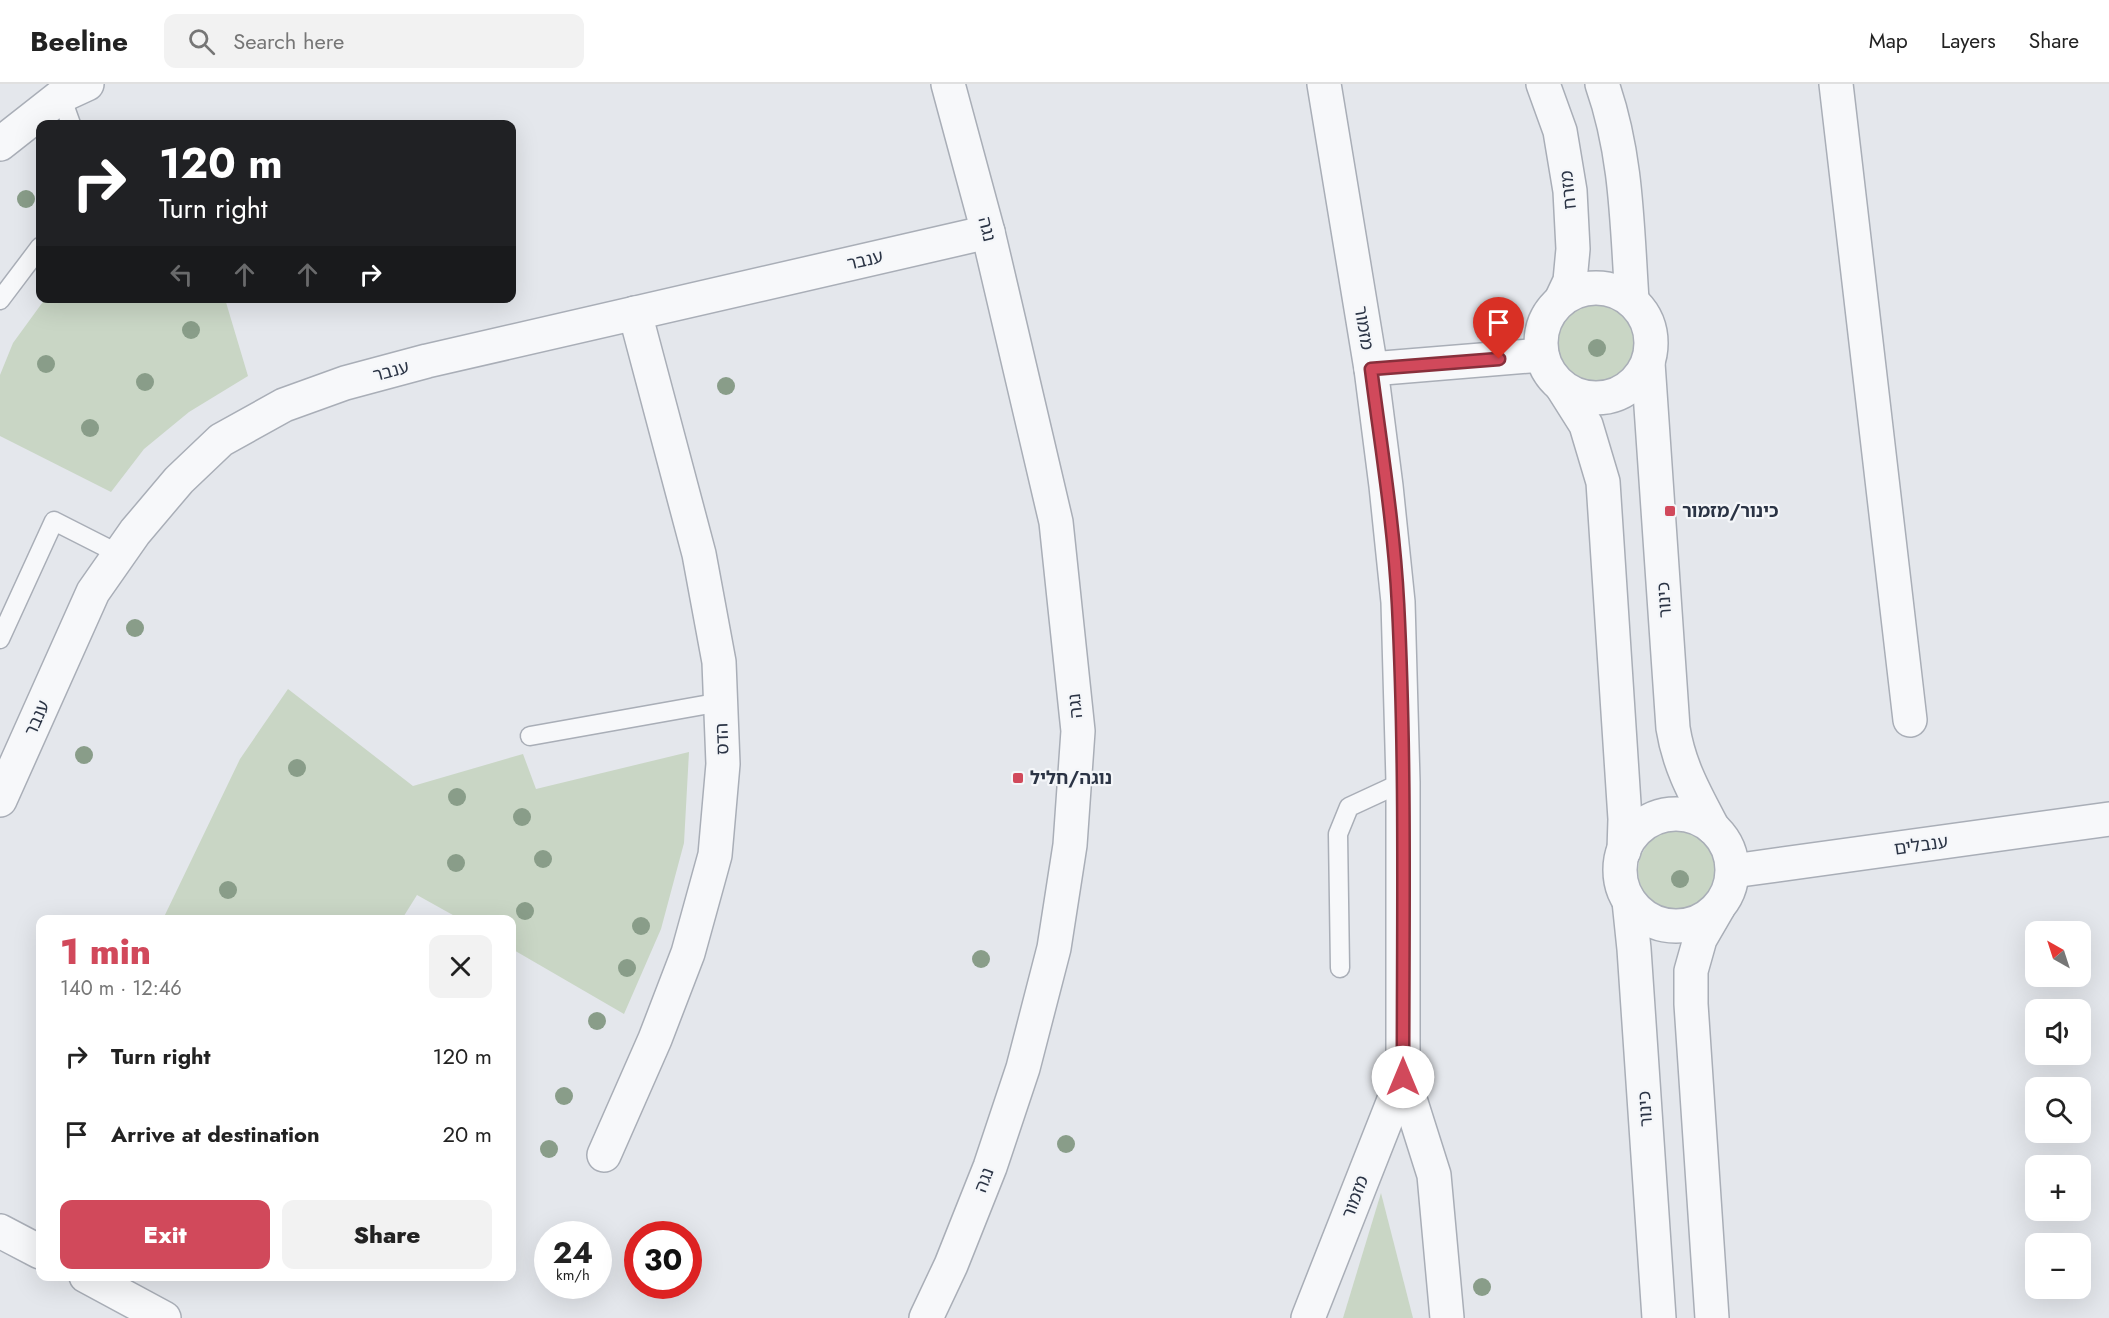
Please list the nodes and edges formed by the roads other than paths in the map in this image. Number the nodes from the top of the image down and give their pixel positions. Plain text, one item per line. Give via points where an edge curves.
1 (948, 84) edge
2 (1324, 84) edge
3 (1543, 84) edge
4 (1602, 84) edge
5 (1836, 84) edge
6 (73, 102) edge
7 (42, 120) edge
8 (36, 123) edge
9 (0, 144) edge
10 (988, 232) junction
11 (36, 253) edge
12 (1562, 298) junction
13 (0, 300) edge
14 (1632, 300) junction
15 (635, 313) junction
16 (1542, 356) junction
17 (1648, 363) junction
18 (1371, 369) junction
19 (1562, 387) junction
20 (119, 554) junction
21 (0, 639) edge
22 (721, 702) junction
23 (1910, 720) dead end
24 (530, 736) dead end
25 (1403, 782) junction
26 (0, 800) edge
27 (2109, 819) edge
28 (1713, 828) junction
29 (1624, 851) junction
30 (1733, 871) junction
31 (1629, 901) junction
32 (1718, 908) junction
33 (1340, 968) dead end
34 (1403, 1077) junction
35 (604, 1155) dead end
36 (0, 1231) edge
37 (36, 1250) edge
38 (95, 1281) edge
39 (164, 1318) edge
40 (926, 1318) edge
41 (1308, 1318) edge
42 (1447, 1318) edge
43 (1659, 1318) edge
44 (1712, 1318) edge

1 - 10 street, נגה
2 - 18 street, מזמור
3 - 12 street, מזרח via 1560,131 1570,191 1573,249 1570,281
4 - 14 street via 1613,117 1625,184
5 - 23 street
6 - 7 street
8 - 9 street
10 - 15 street, ענבר
10 - 40 street, נגה via 1056,522 1078,731 1070,845 1054,948 1026,1058 990,1167
11 - 13 lane
12 - 14 street via 1598,287 1616,290
12 - 16 street via 1543,324
14 - 17 street via 1644,313 1650,329 1652,347
15 - 20 street, ענבר via 428,361 345,383 284,405 221,440 178,480
15 - 22 street, הדס via 699,554 719,662
16 - 18 street
16 - 19 street via 1549,373
17 - 19 street via 1626,390 1611,396 1594,399
17 - 28 street, כינור via 1676,751
18 - 25 street, מזמור via 1398,602
19 - 29 street via 1586,425 1603,482
20 - 21 lane via 54,521
20 - 26 street, ענבר via 93,592
22 - 24 lane
22 - 35 street, הדס via 723,764 715,855 688,953
25 - 33 lane via 1349,807 1338,834
25 - 34 street, מזמור
27 - 30 street, ענבלים
28 - 29 street via 1698,818 1662,815 1632,835
28 - 30 street via 1731,855
29 - 31 street via 1620,868
30 - 32 street via 1726,897
31 - 32 street via 1640,914 1672,926 1705,919
31 - 43 street, כינור
32 - 44 street via 1700,939 1691,971
34 - 41 street, מזמור
34 - 42 street, מזמור via 1434,1175
36 - 37 street
38 - 39 street

